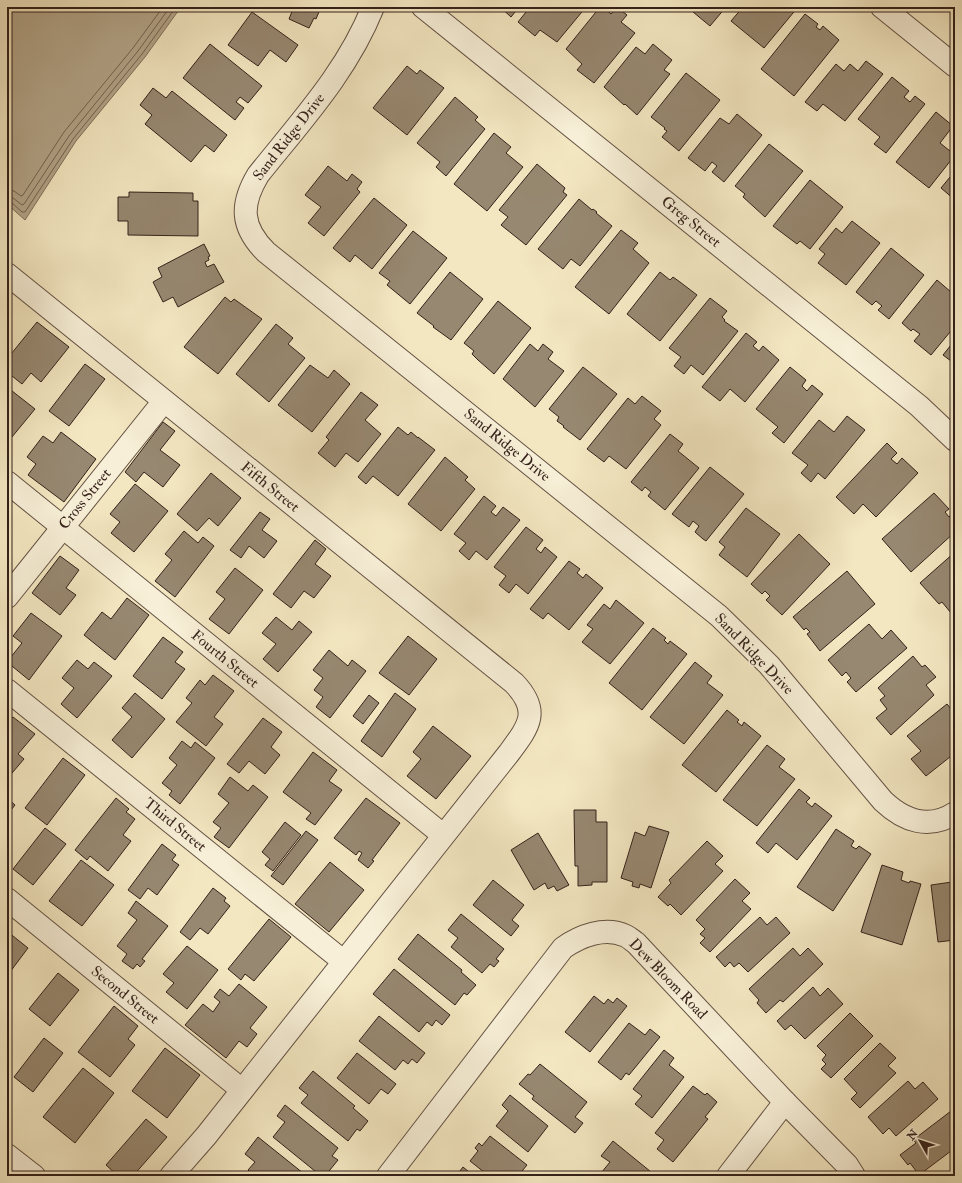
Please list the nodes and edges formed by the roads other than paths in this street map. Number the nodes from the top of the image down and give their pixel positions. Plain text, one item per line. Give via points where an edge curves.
1 (373, 7) edge
2 (423, 7) edge
3 (882, 7) edge
4 (955, 66) edge
5 (7, 274) edge
6 (164, 401) junction
7 (955, 440) edge
8 (7, 482) edge
9 (63, 527) junction
10 (7, 597) edge
11 (7, 690) edge
12 (955, 813) edge
13 (443, 836) junction
14 (7, 899) edge
15 (343, 961) junction
16 (242, 1090) junction
17 (785, 1102) junction
18 (7, 1155) edge
19 (34, 1176) edge
20 (171, 1176) edge
21 (388, 1176) edge
22 (728, 1176) edge
23 (854, 1176) edge

1 - 12 street, Sand Ridge Drive via 357,42 332,84 258,175 252,186 247,197 246,220 253,237 266,252 719,616 769,665 894,811 905,818 927,822 937,821
2 - 7 street, Greg Street via 919,406
3 - 4 street
5 - 6 street, Fifth Street
6 - 9 street, Cross Street
6 - 13 street, Fifth Street via 514,683 525,696 530,713 522,735
8 - 9 street, Fourth Street
9 - 10 street, Cross Street
9 - 13 street, Fourth Street
11 - 15 street, Third Street
13 - 15 street
14 - 16 street, Second Street
15 - 16 street
16 - 20 street
17 - 21 street, Dew Bloom Road via 636,943 626,936 599,932 573,941 563,948
17 - 22 street
17 - 23 street, Dew Bloom Road via 847,1165
18 - 19 street

